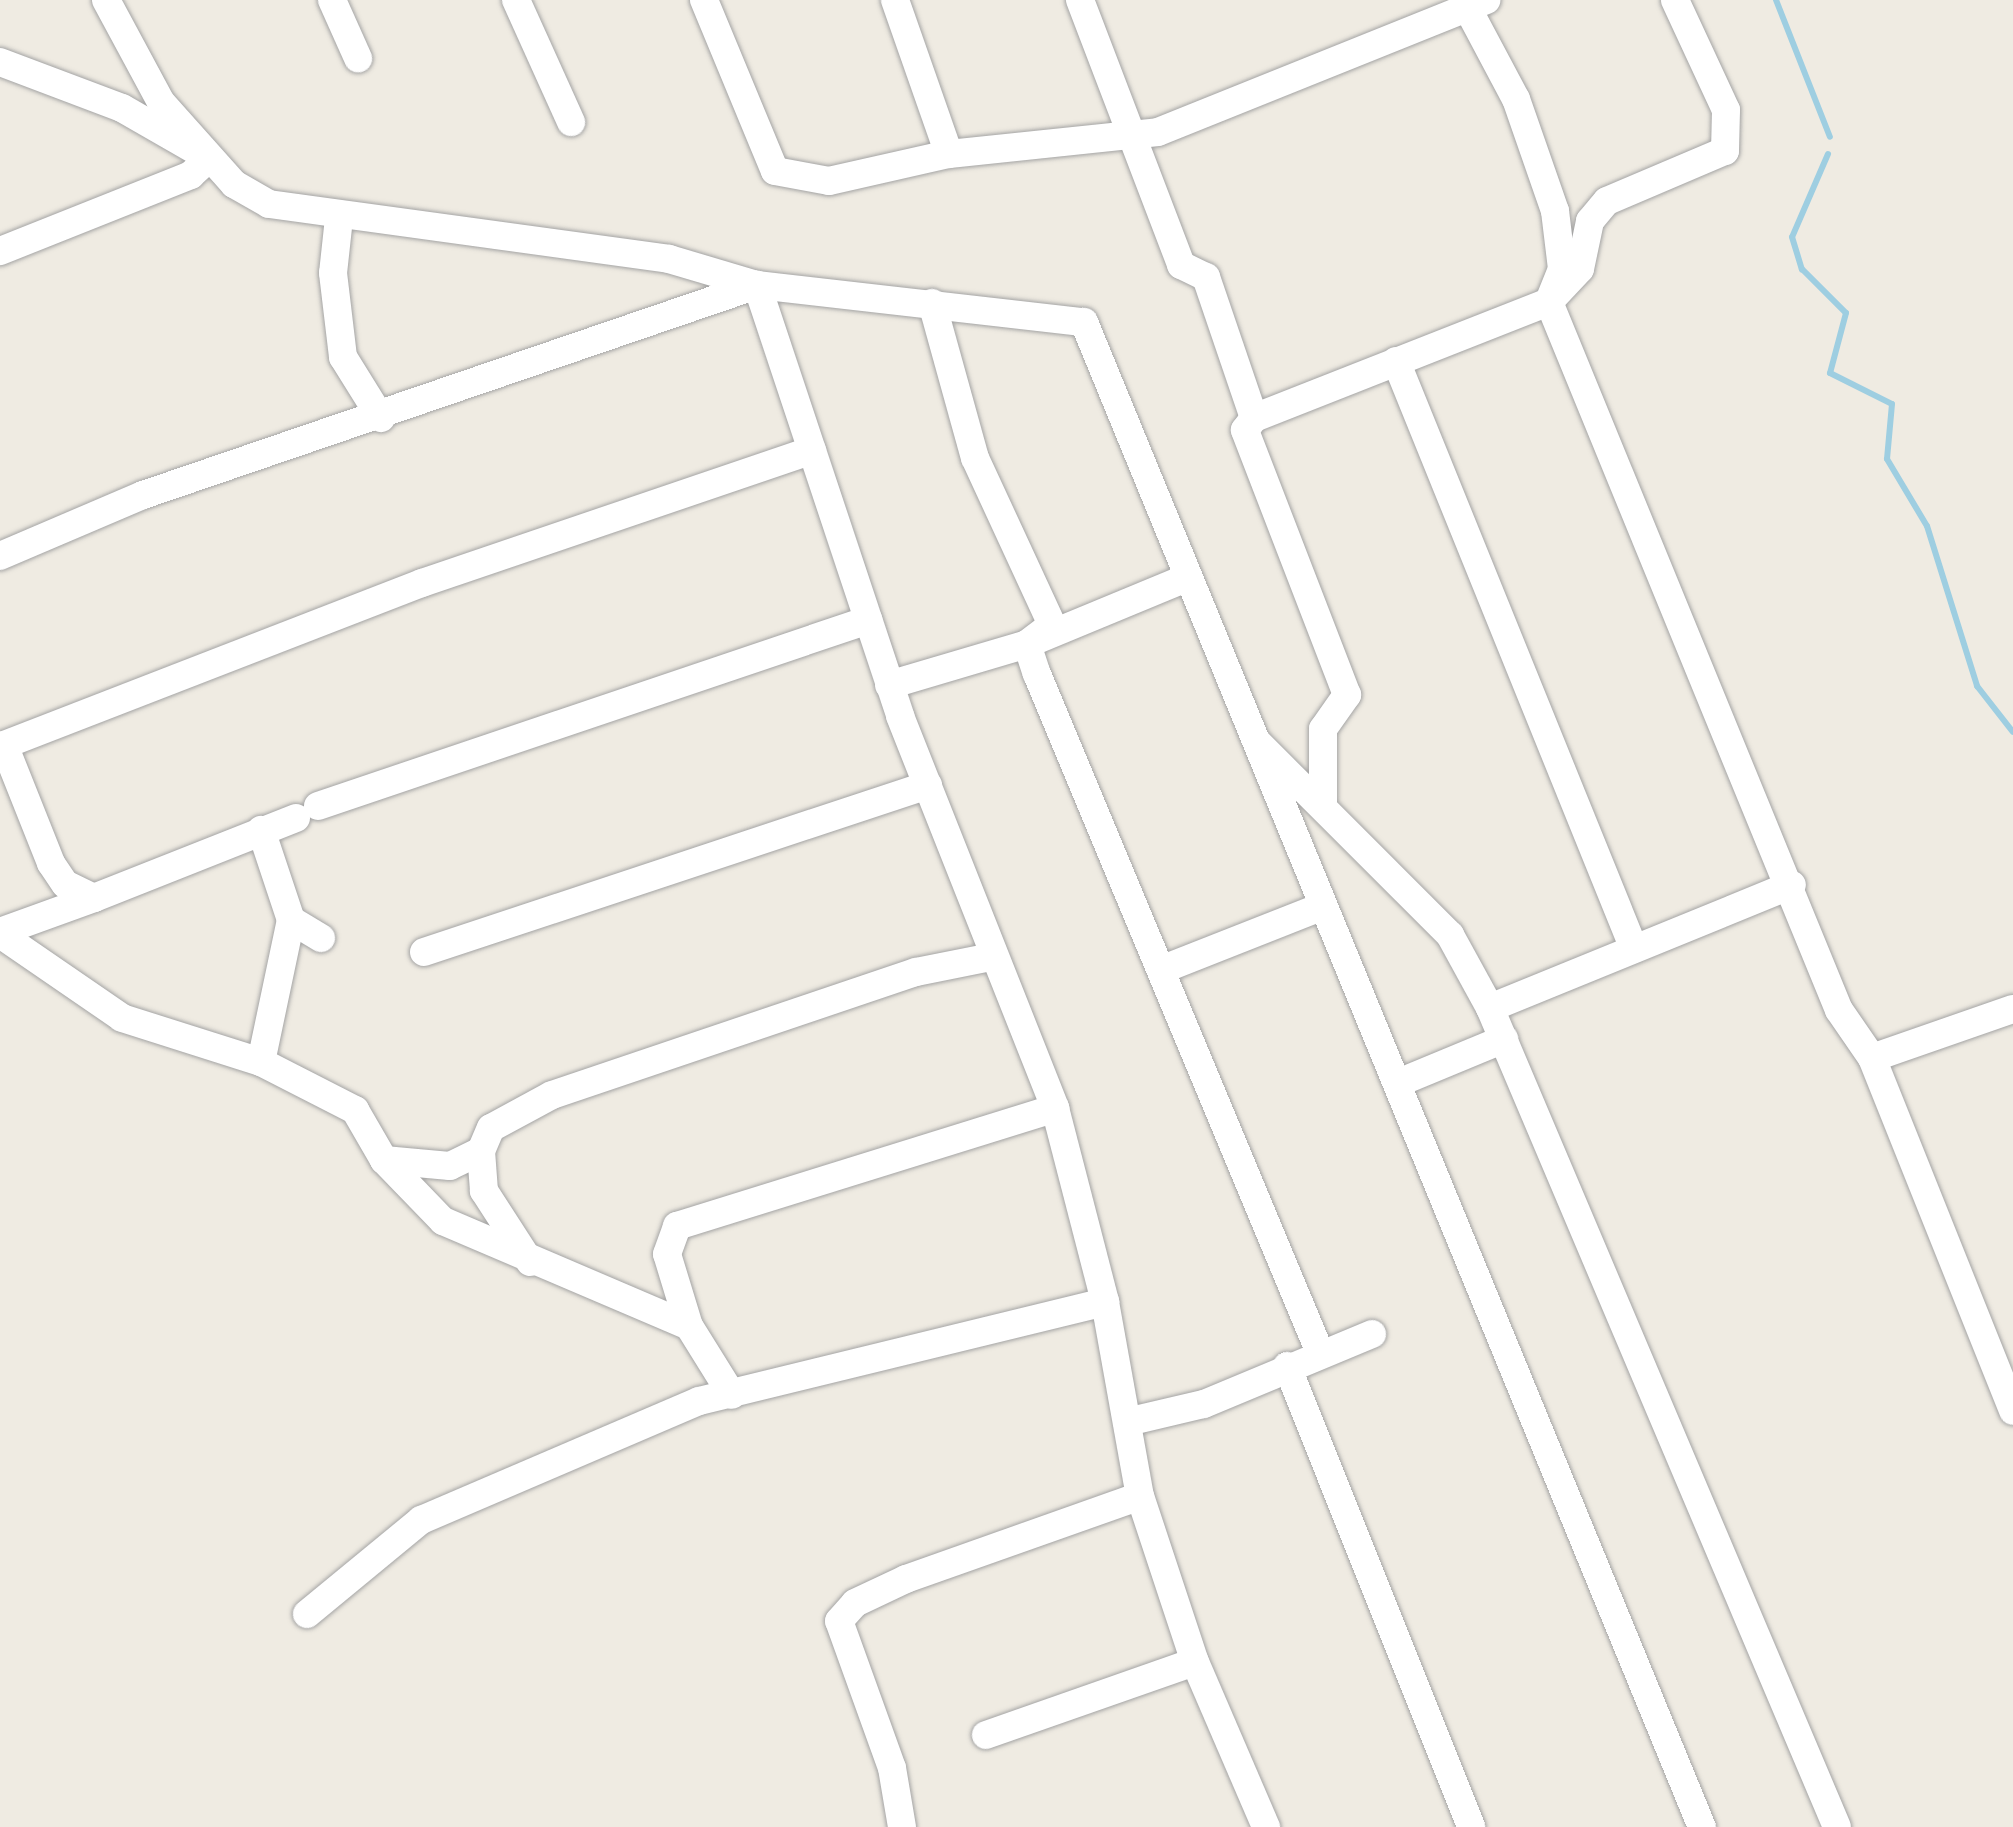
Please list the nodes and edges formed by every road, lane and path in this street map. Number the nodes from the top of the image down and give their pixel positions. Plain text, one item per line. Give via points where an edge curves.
1 (106, 0) edge
2 (332, 0) edge
3 (516, 0) edge
4 (704, 0) edge
5 (896, 0) edge
6 (1080, 0) edge
7 (1674, 0) edge
8 (1477, 4) edge
9 (140, 56) junction
10 (358, 58) dead end
11 (0, 62) edge
12 (122, 108) junction
13 (571, 122) dead end
14 (1125, 130) junction
15 (949, 154) junction
16 (210, 158) junction
17 (339, 218) junction
18 (0, 250) edge
19 (757, 285) junction
20 (1549, 302) junction
21 (932, 303) junction
22 (1396, 361) junction
23 (381, 418) junction
24 (1254, 418) junction
25 (812, 450) junction
26 (0, 556) edge
27 (1186, 578) junction
28 (868, 620) junction
29 (1027, 644) junction
30 (889, 685) junction
31 (2, 739) edge
32 (1258, 743) junction
33 (928, 785) junction
34 (1323, 804) junction
35 (261, 830) junction
36 (1792, 885) junction
37 (94, 898) junction
38 (1322, 908) junction
39 (292, 920) junction
40 (0, 933) edge
41 (320, 938) dead end
42 (1634, 950) junction
43 (424, 952) dead end
44 (992, 957) junction
45 (1161, 970) junction
46 (1490, 1008) junction
47 (2010, 1018) edge
48 (1504, 1040) junction
49 (1872, 1058) junction
50 (261, 1062) junction
51 (1398, 1083) junction
52 (1054, 1108) junction
53 (481, 1151) junction
54 (384, 1160) junction
55 (530, 1262) junction
56 (1105, 1302) junction
57 (690, 1326) junction
58 (1372, 1334) dead end
59 (1320, 1353) junction
60 (1287, 1366) junction
61 (732, 1395) junction
62 (2013, 1411) edge
63 (1127, 1422) junction
64 (1140, 1496) junction
65 (307, 1614) dead end
66 (1195, 1662) junction
67 (986, 1735) dead end
68 (1263, 1826) edge
69 (902, 1827) edge
70 (1470, 1827) edge
71 (1702, 1827) edge
72 (1837, 1827) edge

1 - 9 street
2 - 10 street
3 - 13 street
4 - 15 street via 775,171 829,181
5 - 15 street
6 - 14 street
7 - 20 street via 1726,110 1730,141 1715,159 1598,210 1580,268
8 - 14 street via 1158,132
8 - 20 street via 1556,211 1562,268
9 - 12 street via 148,89 140,104
9 - 16 street via 160,102
11 - 12 street
12 - 16 street
14 - 15 street
14 - 24 street via 1182,264 1206,277
16 - 17 street via 269,204
16 - 18 street via 191,174
17 - 19 street via 513,233 669,258
17 - 23 street via 333,273 343,357
19 - 21 street
19 - 23 street
19 - 25 street
20 - 22 street
20 - 36 street
21 - 27 street via 1084,322
21 - 29 street via 976,458 1052,625
22 - 24 street
22 - 42 street
23 - 26 street via 143,495
24 - 34 street via 1245,446 1348,695 1323,729
25 - 28 street
25 - 31 street via 422,583
27 - 29 street
27 - 32 street
28 - 30 street
28 - 35 street
29 - 30 street
29 - 45 street
30 - 33 street
31 - 37 street via 51,864
32 - 34 street
32 - 38 street
33 - 43 street
33 - 44 street
34 - 46 street via 1408,902 1450,935
35 - 37 street
35 - 39 street
36 - 42 street
36 - 49 street via 1840,1010
37 - 40 street
38 - 45 street
38 - 51 street
39 - 41 street
39 - 50 street
40 - 50 street via 122,1018
42 - 46 street
44 - 52 street
44 - 53 street via 916,972 552,1096 491,1128
45 - 59 street
46 - 48 street
47 - 49 street
48 - 51 street
48 - 72 street
49 - 62 street
50 - 54 street via 354,1110
51 - 71 street
52 - 56 street
52 - 57 street via 677,1226 667,1254
53 - 54 street via 450,1166
53 - 55 street via 484,1191
54 - 55 street via 443,1220
55 - 57 street
56 - 61 street
56 - 63 street
57 - 61 street
58 - 59 street
59 - 60 street
60 - 63 street via 1204,1404
60 - 70 street
61 - 65 street via 554,1458 421,1520
63 - 64 street
64 - 66 street
64 - 69 street via 906,1580 855,1602 839,1622 892,1768
66 - 67 street
66 - 68 street

